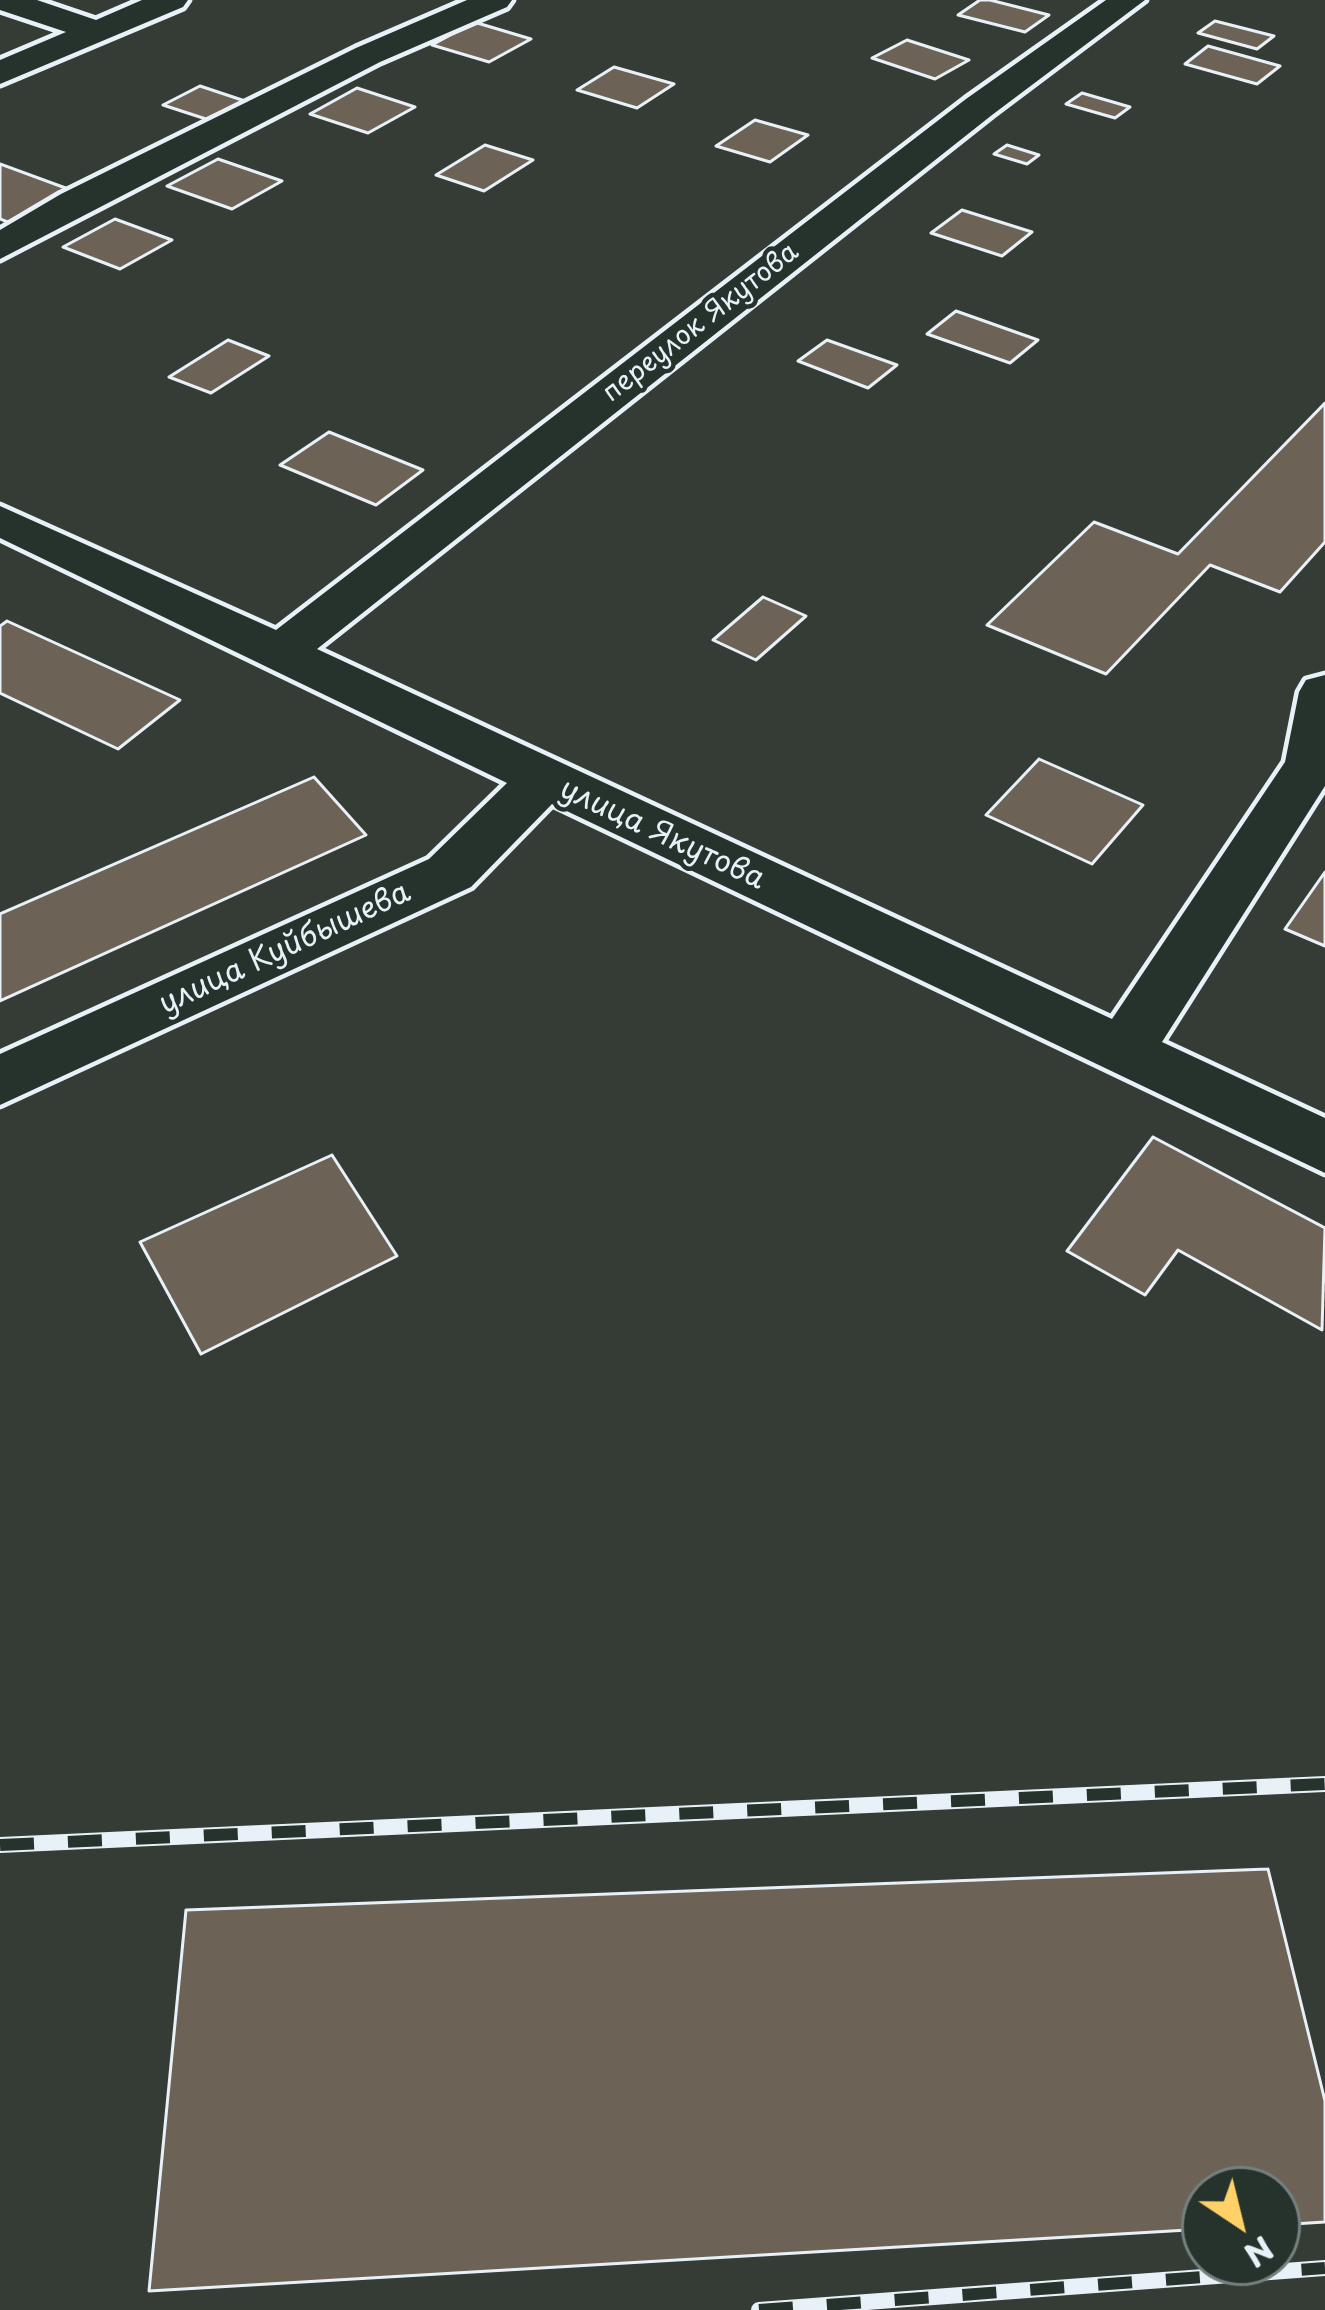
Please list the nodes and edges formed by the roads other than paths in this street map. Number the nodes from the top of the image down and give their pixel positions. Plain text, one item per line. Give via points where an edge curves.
1 (4, 0) edge
2 (171, 0) edge
3 (495, 0) edge
4 (1128, 0) edge
5 (98, 32) junction
6 (0, 46) edge
7 (38, 59) junction
8 (0, 73) edge
9 (3, 243) edge
10 (0, 520) edge
11 (280, 653) junction
12 (1325, 692) edge
13 (544, 779) junction
14 (1124, 1052) junction
15 (0, 1082) edge
16 (1325, 1147) edge

1 - 5 street
2 - 5 street
3 - 9 street via 368,55
4 - 11 street, переулок Якутова via 979,107
5 - 7 street
6 - 7 street
7 - 8 street
10 - 11 street, улица Якутова
11 - 13 street, улица Якутова
12 - 14 street via 1312,763
13 - 14 street, улица Якутова
13 - 15 street, улица Куйбышева via 449,873
14 - 16 street, улица Якутова

